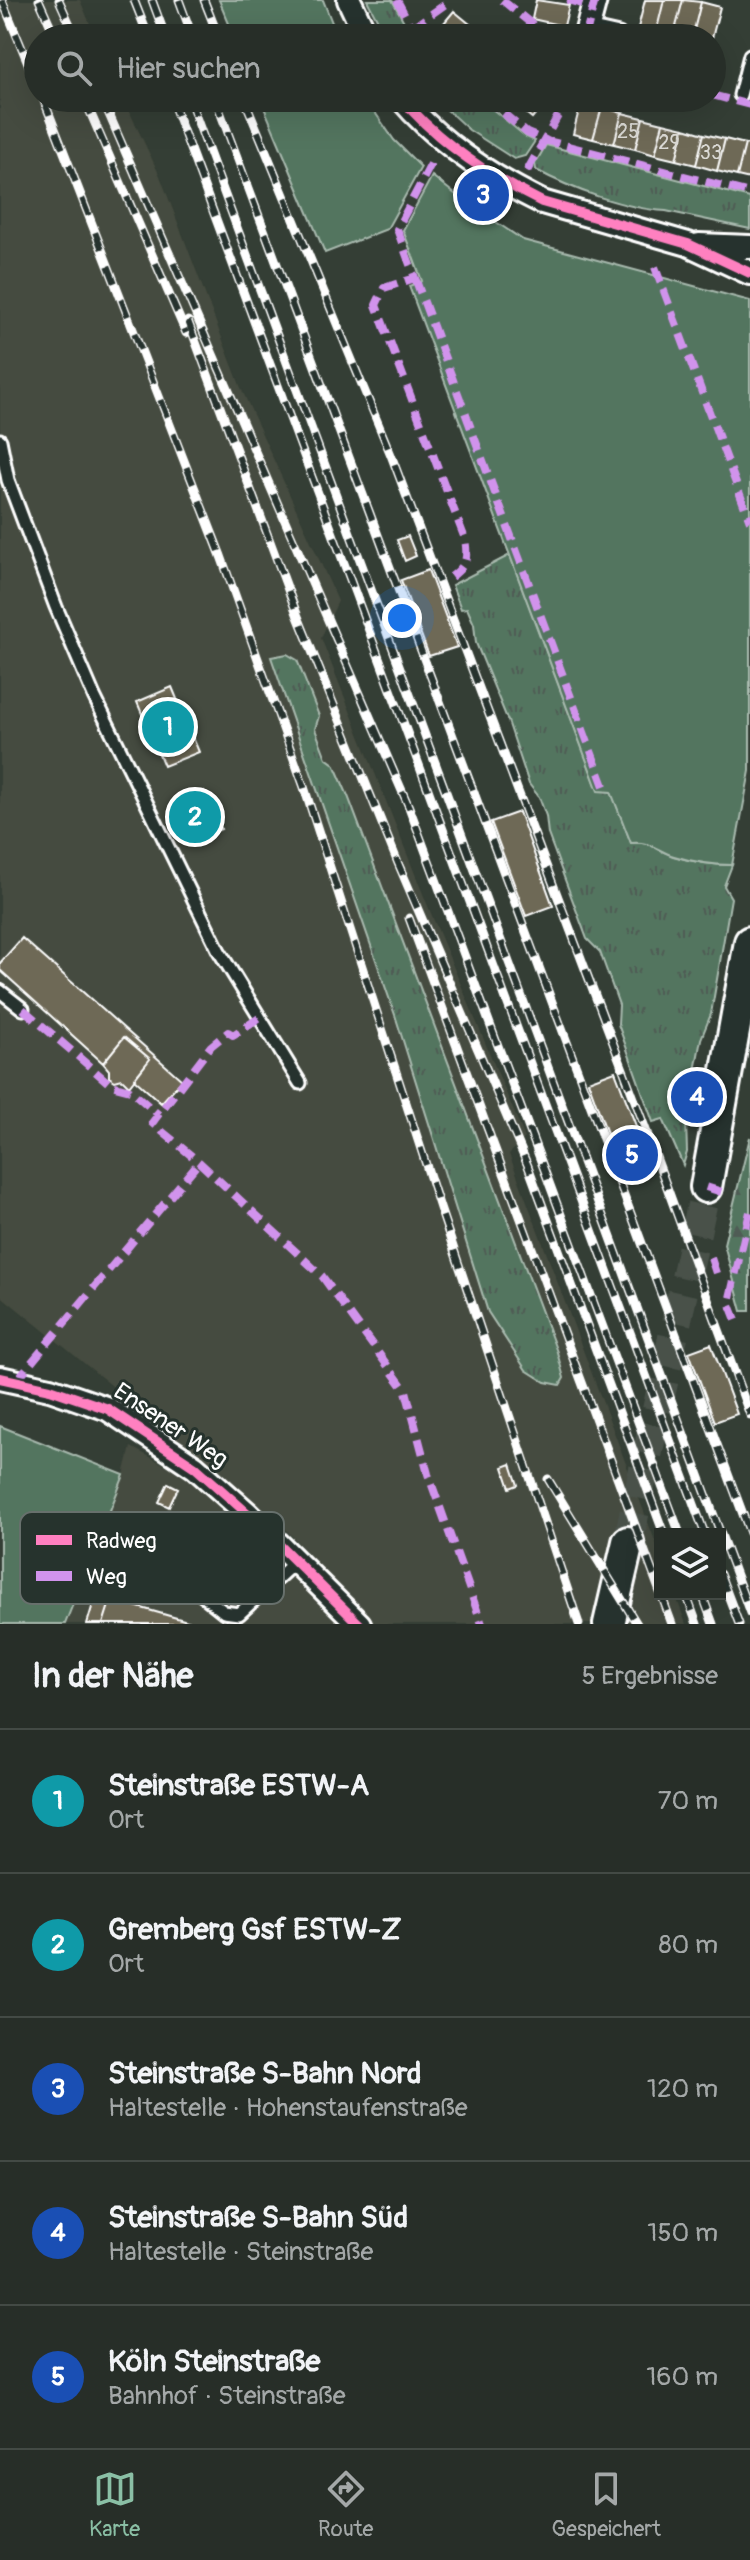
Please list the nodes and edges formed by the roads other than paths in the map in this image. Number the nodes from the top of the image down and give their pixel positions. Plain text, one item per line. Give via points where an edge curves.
1 (349, 0) edge
2 (595, 0) edge
3 (360, 24) edge
4 (589, 24) edge
5 (750, 55) edge
6 (740, 95) dead end
7 (415, 112) edge
8 (688, 244) junction
9 (750, 247) edge
10 (750, 273) edge
11 (0, 440) edge
12 (750, 942) edge
13 (0, 991) edge
14 (23, 1009) dead end
15 (300, 1083) dead end
16 (706, 1187) tunnel mouth
17 (0, 1378) edge
18 (243, 1512) edge
19 (628, 1542) tunnel mouth
20 (284, 1550) edge
21 (296, 1561) junction
22 (284, 1572) edge
23 (214, 1604) edge
24 (250, 1604) edge
25 (359, 1624) edge
26 (609, 1624) edge

1 - 3 street
2 - 4 street
5 - 6 lane
7 - 8 street via 446,143 542,202
8 - 9 street
8 - 10 street
11 - 15 lane via 8,480 94,696 219,951
12 - 16 main road
13 - 14 lane
17 - 18 street, Ensener Weg via 108,1409 195,1467
19 - 26 main road
20 - 21 street, Ensener Weg
21 - 22 lane
21 - 25 street, Ensener Weg
23 - 24 lane via 239,1614

